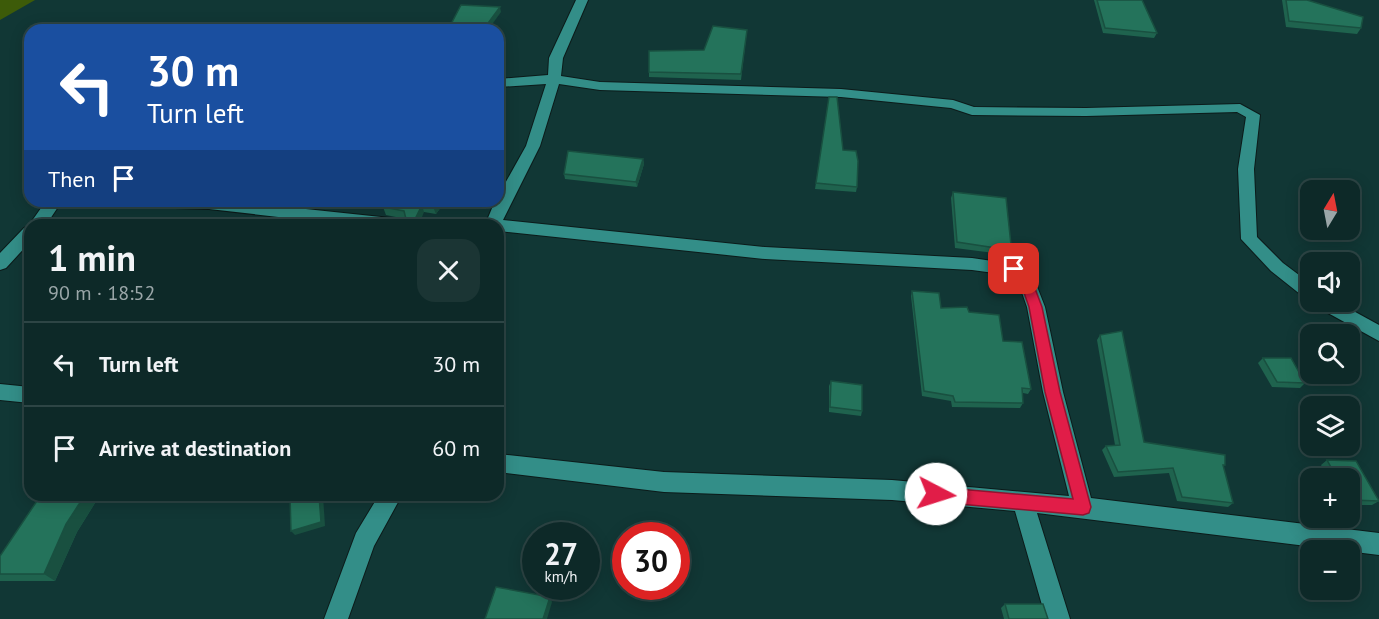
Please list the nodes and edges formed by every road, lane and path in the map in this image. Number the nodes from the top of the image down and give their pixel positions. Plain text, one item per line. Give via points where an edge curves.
1 (582, 0) edge
2 (554, 79) junction
3 (504, 83) edge
4 (504, 200) edge
5 (236, 207) edge
6 (345, 219) edge
7 (504, 226) edge
8 (24, 238) edge
9 (0, 264) edge
10 (1300, 285) edge
11 (1340, 312) edge
12 (1379, 334) edge
13 (0, 392) edge
14 (24, 394) edge
15 (504, 464) edge
16 (387, 501) edge
17 (1023, 502) junction
18 (1083, 507) junction
19 (1379, 544) edge
20 (336, 619) edge
21 (1058, 619) edge

1 - 2 street via 556,58
2 - 3 street
2 - 4 street via 533,146
2 - 10 street via 611,87 842,93 953,104 972,111 1240,108 1253,115 1246,169 1249,239
5 - 6 street
7 - 18 street via 765,253 1014,269 1027,282 1036,307
8 - 9 street
11 - 12 street
13 - 14 street
15 - 17 street via 664,482 892,490
16 - 20 street via 364,541
17 - 18 street
17 - 21 street
18 - 19 street

